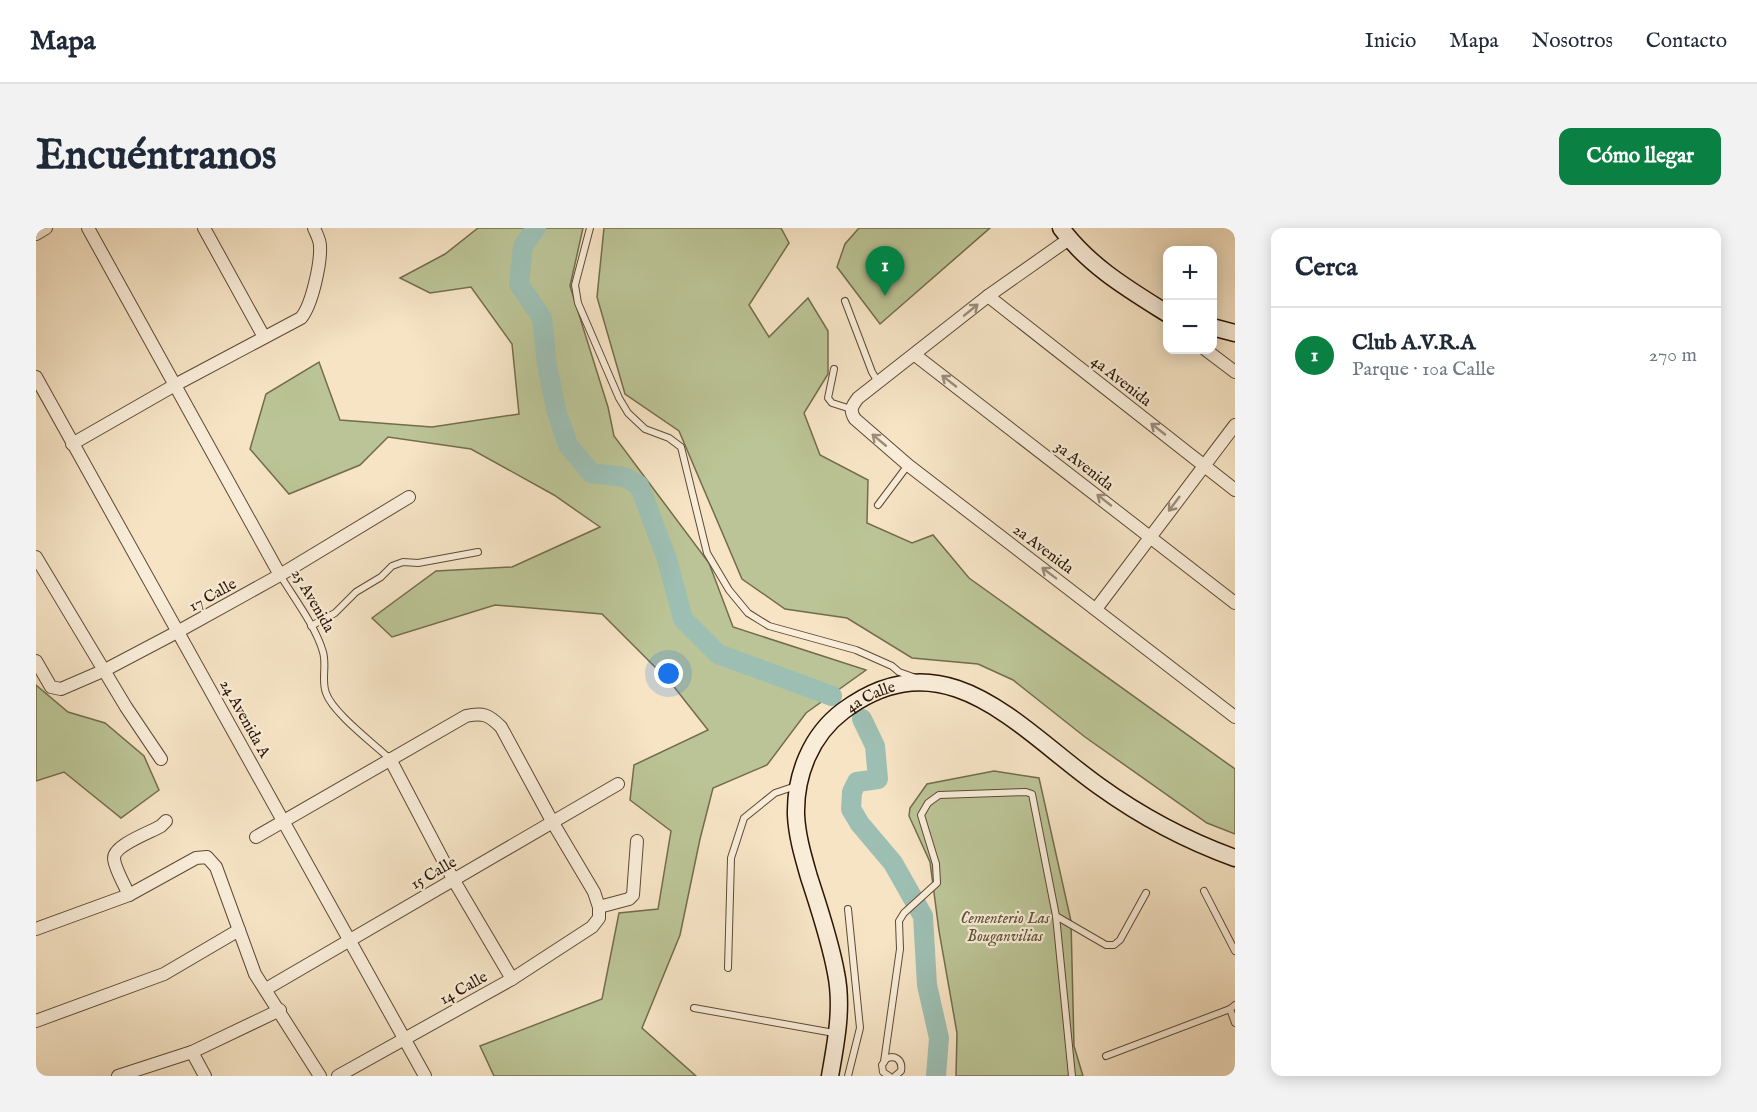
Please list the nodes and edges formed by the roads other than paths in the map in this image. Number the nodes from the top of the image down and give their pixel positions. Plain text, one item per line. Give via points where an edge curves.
1 (46, 228) edge
2 (88, 228) edge
3 (204, 228) edge
4 (314, 228) edge
5 (590, 228) edge
6 (1065, 233) edge
7 (36, 234) edge
8 (988, 296) junction
9 (844, 301) dead end
10 (1163, 311) edge
11 (1217, 328) edge
12 (1235, 333) edge
13 (264, 337) junction
14 (1211, 354) edge
15 (915, 355) junction
16 (834, 369) dead end
17 (1235, 372) edge
18 (36, 377) edge
19 (878, 382) junction
20 (175, 385) junction
21 (851, 409) junction
22 (1235, 425) edge
23 (72, 444) junction
24 (908, 465) junction
25 (1204, 465) junction
26 (1235, 490) edge
27 (409, 497) dead end
28 (878, 505) dead end
29 (1150, 536) junction
30 (478, 552) dead end
31 (36, 557) edge
32 (280, 575) junction
33 (1235, 603) edge
34 (1096, 609) junction
35 (311, 626) junction
36 (179, 631) junction
37 (36, 661) edge
38 (105, 670) junction
39 (930, 683) junction
40 (1235, 717) edge
41 (161, 759) dead end
42 (390, 759) junction
43 (618, 784) dead end
44 (799, 784) junction
45 (284, 820) junction
46 (166, 821) dead end
47 (553, 823) junction
48 (256, 837) dead end
49 (637, 840) dead end
50 (1235, 858) edge
51 (453, 879) junction
52 (1204, 891) dead end
53 (1146, 893) dead end
54 (129, 894) junction
55 (848, 909) dead end
56 (599, 912) junction
57 (1056, 916) junction
58 (36, 928) edge
59 (239, 930) junction
60 (350, 941) junction
61 (1235, 951) edge
62 (728, 968) dead end
63 (512, 979) junction
64 (266, 989) junction
65 (1232, 1007) edge
66 (694, 1008) dead end
67 (280, 1010) junction
68 (36, 1021) edge
69 (1235, 1023) edge
70 (838, 1034) junction
71 (405, 1038) junction
72 (192, 1052) junction
73 (1106, 1056) dead end
74 (883, 1065) junction
75 (898, 1075) edge
76 (118, 1076) edge
77 (205, 1076) edge
78 (320, 1076) edge
79 (338, 1076) edge
80 (425, 1076) edge
81 (830, 1076) edge
82 (848, 1076) edge
83 (879, 1076) edge
84 (889, 1076) edge
85 (1072, 1076) edge

1 - 7 street
2 - 20 street, 25 Avenida
3 - 13 street
4 - 13 street via 320,244 308,309 301,318
5 - 39 lane via 574,285 578,303 628,413 645,429 681,447 706,553 729,590 748,613 769,626 856,650
6 - 8 street
6 - 10 main road via 1089,260
15 -> 8 street
25 -> 8 street, 4a Avenida
9 - 19 lane
11 - 12 main road
13 - 20 street
14 - 17 street
15 - 19 street
29 -> 15 street, 3a Avenida
16 - 21 lane via 828,398
18 - 23 street, 24 Avenida A
19 - 21 street
20 - 23 street
20 - 32 street, 25 Avenida
24 -> 21 street, 2a Avenida via 855,419
22 - 25 street
23 - 36 street, 24 Avenida A
24 - 28 lane
34 -> 24 street, 2a Avenida
25 - 26 street, 4a Avenida
25 -> 29 street
27 - 32 street, 17 Calle
29 - 33 street, 3a Avenida
29 - 34 street
30 - 35 lane via 392,566 335,613
31 - 38 street
32 - 35 lane, 25 Avenida
32 - 36 street, 17 Calle
34 - 40 street, 2a Avenida
35 - 42 lane, 25 Avenida via 323,650 326,693 336,708
36 - 38 street, 17 Calle
36 - 45 street, 24 Avenida A
37 - 38 street, 17 Calle via 56,690
38 - 41 street
39 - 44 main road, 4a Calle via 900,685 871,694 840,714 820,734 807,755
39 - 50 main road, 4a Calle via 986,700 1099,786 1150,819 1186,839
42 - 45 street
42 - 47 street via 480,712 501,727
42 - 51 street, 25 Avenida
43 - 47 street, 15 Calle
44 - 62 lane via 775,793 744,818 731,858
44 - 70 main road, 4a Calle via 798,835 837,974
45 - 48 street
45 - 60 street, 24 Avenida A
46 - 54 street via 115,852 114,859
47 - 51 street, 15 Calle
47 - 56 street via 594,891
49 - 56 street via 633,896
51 - 60 street, 15 Calle
51 - 63 street, 25 Avenida
52 - 61 lane
53 - 57 lane via 1114,945 1106,945
54 - 58 street
54 - 59 street via 196,858 207,857 216,867
55 - 82 lane via 860,1028
56 - 63 street, 14 Calle via 592,927
57 - 74 lane via 1032,794 939,795 928,803 921,815 936,864 937,883 899,921 900,949
57 - 85 lane
59 - 64 street via 255,974
59 - 68 street via 164,974
60 - 64 street, 15 Calle
60 - 71 street, 24 Avenida A
63 - 71 street, 14 Calle
64 - 67 street
65 - 69 lane
65 - 73 lane
66 - 70 lane
67 - 72 street
67 - 78 street
70 - 81 main road, 4a Calle
71 - 79 street, 14 Calle
71 - 80 street, 24 Avenida A
72 - 76 street
72 - 77 street
74 - 75 lane via 889,1058 898,1059 902,1064
74 - 83 lane
74 - 84 lane

